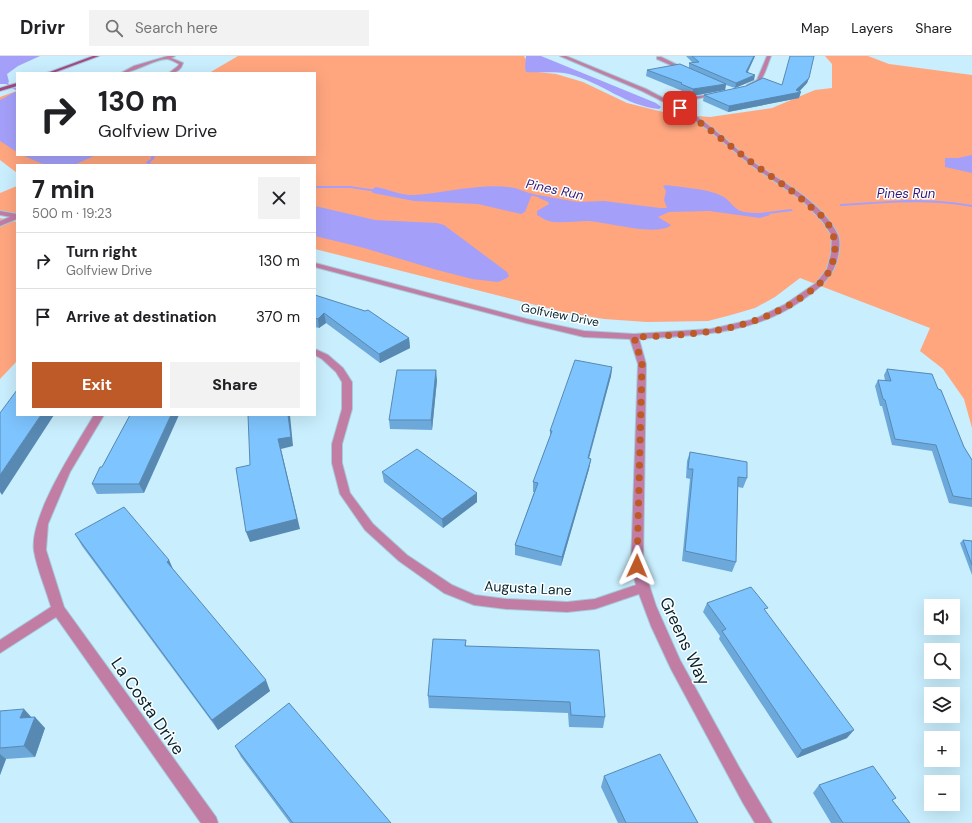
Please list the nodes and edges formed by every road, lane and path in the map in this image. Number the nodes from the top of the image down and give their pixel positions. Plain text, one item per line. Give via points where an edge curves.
1 (97, 56) edge
2 (173, 56) edge
3 (562, 56) edge
4 (769, 56) edge
5 (167, 58) junction
6 (659, 58) dead end
7 (52, 72) edge
8 (125, 72) edge
9 (173, 72) edge
10 (693, 73) edge
11 (16, 84) edge
12 (745, 88) edge
13 (0, 90) edge
14 (720, 94) edge
15 (670, 102) junction
16 (0, 213) edge
17 (16, 216) edge
18 (16, 216) edge
19 (0, 224) edge
20 (316, 265) edge
21 (634, 337) junction
22 (316, 352) edge
23 (98, 416) edge
24 (643, 588) junction
25 (58, 610) junction
26 (0, 646) edge
27 (210, 823) edge
28 (764, 823) edge

1 - 7 street
2 - 5 street
3 - 15 street, Golfview Drive
4 - 12 street via 759,81
5 - 8 street
5 - 9 street via 181,63
6 - 10 street
11 - 13 street
14 - 15 street
15 - 21 street, Golfview Drive via 712,130 753,164 805,200 826,220 835,236 835,254 831,269 819,285 787,307 758,321 711,332
16 - 17 street
18 - 19 street
20 - 21 street, Golfview Drive via 526,321 584,334
21 - 24 street, Greens Way via 642,364 637,566
22 - 24 street, Augusta Lane via 340,370 347,382 347,409 337,444 336,463 345,494 370,528 404,558 448,590 474,600 568,607 595,604
23 - 25 street, La Costa Drive via 65,472 42,524 40,550
24 - 28 street, Greens Way via 675,666 743,791
25 - 26 street
25 - 27 street, La Costa Drive

